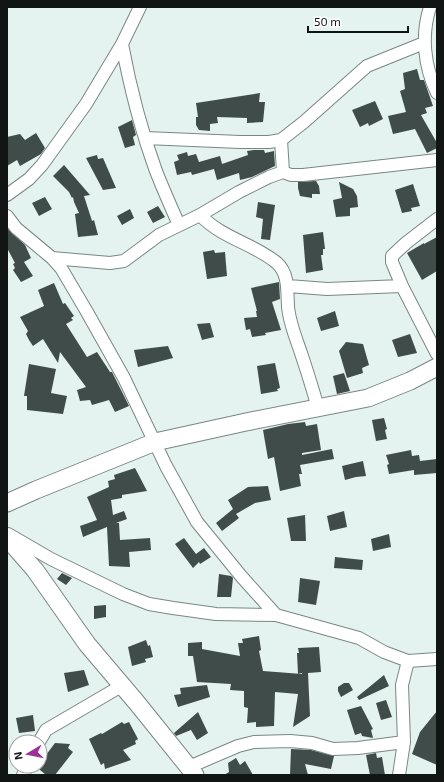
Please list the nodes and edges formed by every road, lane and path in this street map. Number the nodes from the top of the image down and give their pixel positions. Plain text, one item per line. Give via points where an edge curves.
1 (140, 7) edge
2 (430, 7) edge
3 (424, 43) junction
4 (122, 44) junction
5 (437, 93) edge
6 (146, 138) junction
7 (281, 140) junction
8 (437, 160) edge
9 (283, 172) junction
10 (7, 195) edge
11 (200, 215) junction
12 (7, 216) edge
13 (437, 219) edge
14 (179, 225) junction
15 (52, 258) junction
16 (288, 286) junction
17 (402, 286) junction
18 (437, 354) edge
19 (437, 367) edge
20 (318, 408) junction
21 (155, 442) junction
22 (7, 503) edge
23 (7, 533) edge
24 (7, 538) edge
25 (276, 615) junction
26 (437, 659) edge
27 (408, 661) junction
28 (123, 686) junction
29 (44, 734) edge
30 (404, 742) junction
31 (192, 771) edge
32 (399, 775) edge

1 - 4 street
2 - 3 street
3 - 5 street via 427,64
3 - 7 street via 366,66
4 - 6 street via 127,72
4 - 10 street via 86,104 42,165 29,179
6 - 7 street via 240,142
6 - 14 street via 156,171
7 - 9 street
8 - 9 street via 303,175
9 - 11 street via 240,192
11 - 14 street
11 - 16 street via 209,225 263,253 278,265
12 - 15 street via 16,228
13 - 17 street via 392,256
14 - 15 street via 159,235 124,261 110,263
15 - 21 street via 61,268 91,319 124,378
16 - 17 street via 327,289
16 - 20 street via 288,307 295,337
17 - 18 street
19 - 20 street via 368,398
20 - 21 street
21 - 22 street
21 - 25 street via 197,522
23 - 25 street via 51,559 149,604 216,614
24 - 28 street via 35,570 87,644
25 - 27 street via 358,638
26 - 27 street
27 - 30 street via 402,685
28 - 29 street via 46,730
28 - 31 street
30 - 31 street via 333,749 290,740 254,742 238,746
30 - 32 street

